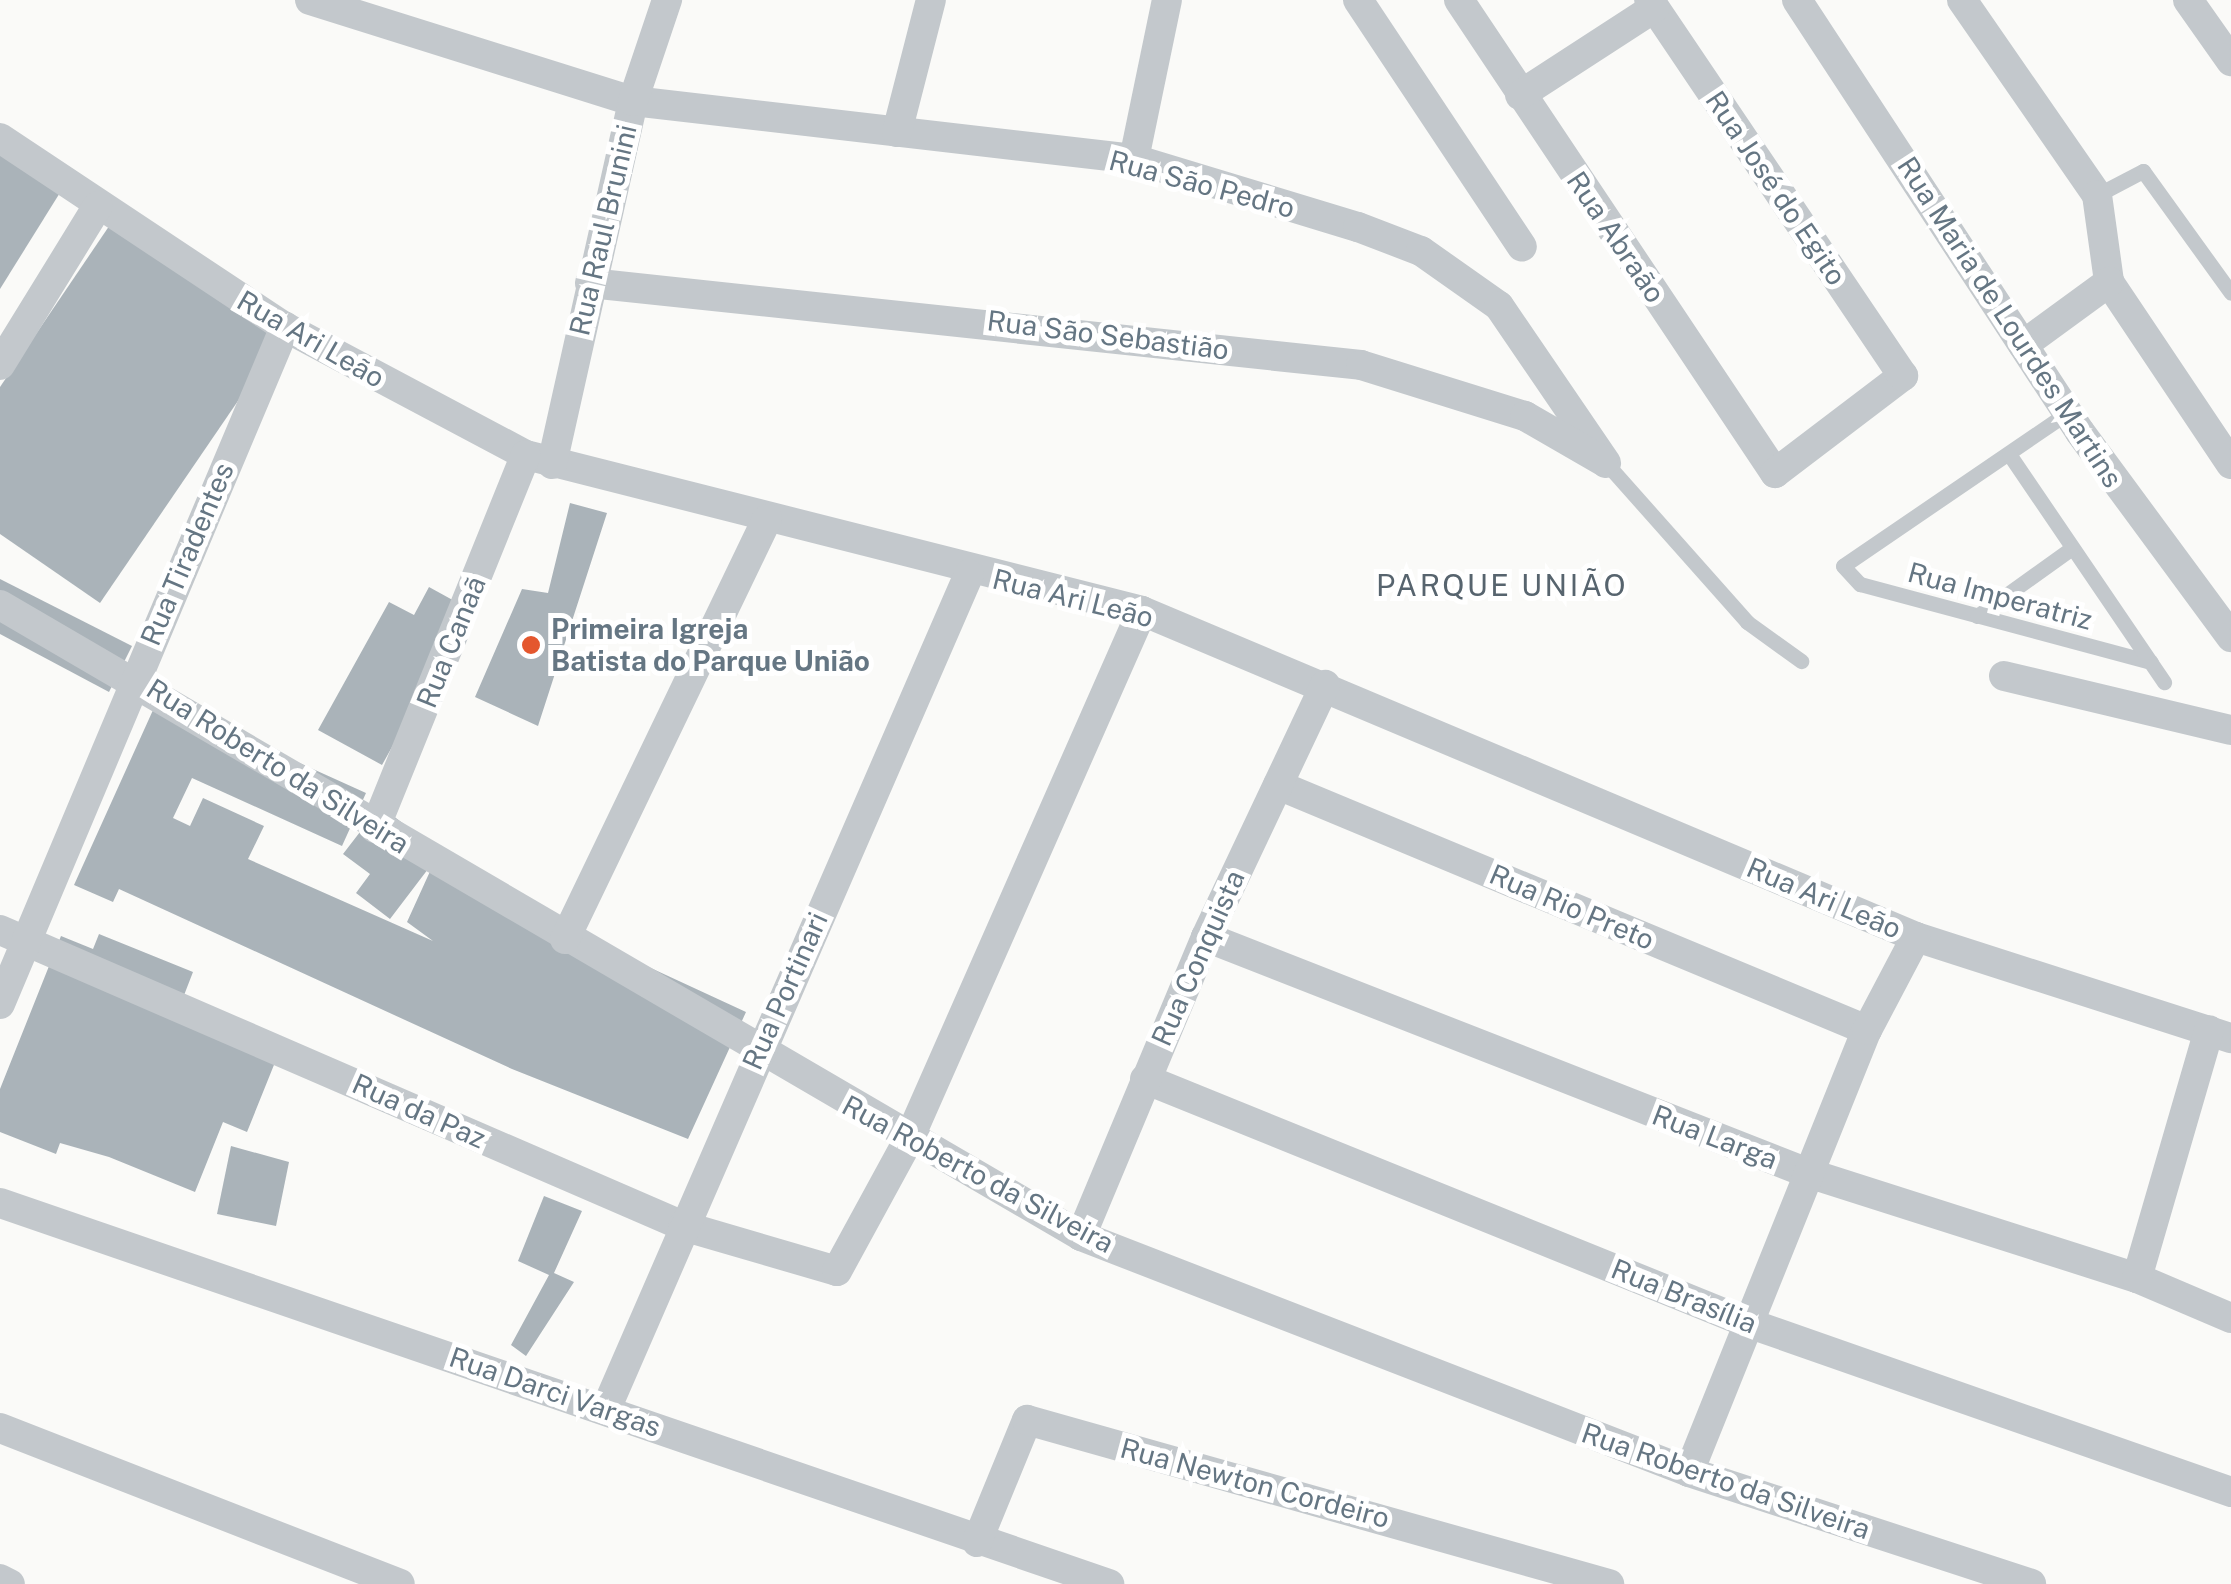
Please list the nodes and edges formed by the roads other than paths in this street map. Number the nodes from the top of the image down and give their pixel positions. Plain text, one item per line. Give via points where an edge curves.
1 (310, 0) edge
2 (667, 0) edge
3 (932, 0) edge
4 (1167, 0) edge
5 (1358, 0) edge
6 (1460, 0) edge
7 (1796, 0) edge
8 (1962, 0) edge
9 (2188, 0) edge
10 (1651, 4) edge
11 (2231, 61) edge
12 (1520, 96) junction
13 (633, 101) junction
14 (897, 132) junction
15 (0, 138) edge
16 (1134, 160) junction
17 (2097, 195) junction
18 (98, 206) junction
19 (1522, 247) dead end
20 (2110, 282) junction
21 (590, 283) junction
22 (2231, 293) edge
23 (285, 327) junction
24 (2023, 345) junction
25 (0, 365) edge
26 (2068, 413) junction
27 (2009, 454) junction
28 (539, 460) junction
29 (1606, 463) junction
30 (2231, 464) edge
31 (1775, 472) joint
32 (766, 519) junction
33 (2072, 548) junction
34 (969, 574) junction
35 (0, 604) edge
36 (1142, 611) junction
37 (1977, 616) junction
38 (2231, 637) edge
39 (1801, 660) dead end
40 (2150, 662) junction
41 (134, 676) junction
42 (2004, 676) dead end
43 (2164, 682) dead end
44 (1325, 685) junction
45 (2231, 730) edge
46 (1278, 785) junction
47 (375, 828) junction
48 (12, 935) edge
49 (1206, 937) junction
50 (1916, 937) junction
51 (565, 939) junction
52 (0, 1004) edge
53 (1867, 1030) junction
54 (2220, 1034) edge
55 (757, 1055) junction
56 (1145, 1079) junction
57 (909, 1139) junction
58 (1808, 1173) junction
59 (0, 1202) edge
60 (683, 1226) junction
61 (1082, 1236) junction
62 (2138, 1278) junction
63 (2231, 1318) edge
64 (1748, 1323) junction
65 (606, 1410) junction
66 (0, 1428) edge
67 (1689, 1472) junction
68 (2231, 1492) edge
69 (977, 1542) junction
70 (1533, 1573) edge
71 (0, 1580) edge
72 (10, 1584) edge
73 (400, 1584) edge
74 (1109, 1584) edge
75 (1609, 1584) edge
76 (2031, 1584) edge

1 - 13 street, Rua São Pedro
2 - 13 street, Rua Raul Brunini
3 - 14 street
4 - 16 street
5 - 19 street
6 - 12 street, Rua Abraão
7 - 24 street, Rua Maria de Lourdes Martins
8 - 17 street
9 - 11 street
10 - 12 street
10 - 31 street, Rua José do Egito via 1903,376
12 - 31 street, Rua Abraão
13 - 14 street, Rua São Pedro
13 - 21 street, Rua Raul Brunini
14 - 16 street, Rua São Pedro
15 - 18 street, Rua Ari Leão
16 - 29 street, Rua São Pedro via 1358,228 1460,276 1534,347
17 - 20 street
17 - 22 lane via 2143,171
18 - 23 street, Rua Ari Leão
18 - 25 street
20 - 24 street
20 - 30 street
21 - 28 street, Rua Raul Brunini
21 - 29 street, Rua São Sebastião via 1361,365 1525,416
23 - 28 street, Rua Ari Leão
23 - 41 street, Rua Tiradentes
24 - 26 street, Rua Maria de Lourdes Martins
26 - 27 lane
26 - 38 street, Rua Maria de Lourdes Martins
27 - 33 lane
27 - 37 lane, Rua Imperatriz via 1843,566 1860,584
28 - 32 street, Rua Ari Leão
28 - 47 street, Rua Canaã
29 - 39 lane, Rua São Pedro via 1747,622
32 - 34 street, Rua Ari Leão
32 - 51 street
33 - 37 lane
33 - 40 lane
34 - 36 street, Rua Ari Leão
34 - 55 street, Rua Portinari
35 - 41 street, Rua Roberto da Silveira
36 - 44 street, Rua Ari Leão
36 - 57 street
37 - 40 lane, Rua Imperatriz
40 - 43 lane
41 - 47 street, Rua Roberto da Silveira
41 - 48 street, Rua Tiradentes
42 - 45 street
44 - 46 street, Rua Conquista
44 - 50 street, Rua Ari Leão
46 - 49 street, Rua Conquista
46 - 53 street, Rua Rio Preto
47 - 51 street, Rua Roberto da Silveira
48 - 52 street, Rua Tiradentes
48 - 60 street, Rua da Paz
49 - 56 street, Rua Conquista
49 - 58 street, Rua Larga
50 - 53 street
50 - 54 street, Rua Ari Leão
51 - 55 street, Rua Roberto da Silveira
53 - 58 street
54 - 62 street
55 - 57 street, Rua Roberto da Silveira
55 - 60 street, Rua Portinari
56 - 61 street, Rua Conquista
56 - 64 street, Rua Brasília
57 - 60 street, Rua da Paz via 844,1267
57 - 61 street, Rua Roberto da Silveira
58 - 62 street, Rua Larga
58 - 64 street
59 - 65 street, Rua Darci Vargas
60 - 65 street, Rua Portinari
61 - 67 street, Rua Roberto da Silveira
62 - 63 street, Rua Larga
64 - 67 street
64 - 68 street, Rua Brasília
65 - 69 street, Rua Darci Vargas
66 - 73 street
67 - 76 street, Rua Roberto da Silveira
69 - 70 street, Rua Newton Cordeiro via 1027,1420
69 - 74 street, Rua Darci Vargas
70 - 75 street, Rua Newton Cordeiro
71 - 72 street

